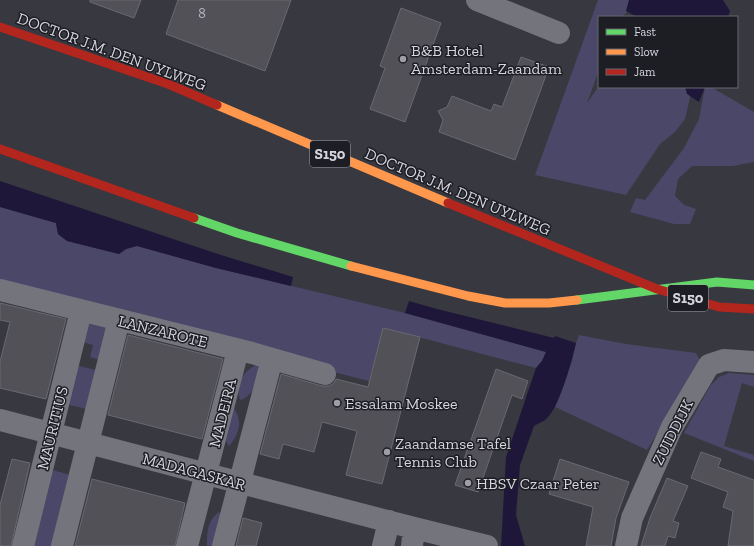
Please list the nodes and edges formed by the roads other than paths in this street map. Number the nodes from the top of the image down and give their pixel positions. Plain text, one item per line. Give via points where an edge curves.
1 (477, 0) edge
2 (0, 27) edge
3 (559, 33) dead end
4 (0, 149) edge
5 (754, 285) edge
6 (657, 289) junction
7 (0, 290) edge
8 (754, 309) edge
9 (81, 311) junction
10 (119, 320) junction
11 (238, 350) junction
12 (272, 359) junction
13 (754, 362) edge
14 (325, 374) dead end
15 (0, 420) edge
16 (51, 433) junction
17 (88, 443) junction
18 (206, 474) junction
19 (240, 483) junction
20 (388, 521) junction
21 (413, 537) edge
22 (23, 546) edge
23 (62, 546) edge
24 (187, 546) edge
25 (224, 546) edge
26 (383, 546) edge
27 (488, 546) edge
28 (626, 546) edge

1 - 3 street
2 - 6 main road, DOCTOR J.M. DEN UYLWEG / S150 via 168,84
4 - 6 main road, DOCTOR J.M. DEN UYLWEG / S150 via 237,233 468,296 505,303 549,302
5 - 6 main road, DOCTOR J.M. DEN UYLWEG / S150 via 718,282
6 - 8 main road, DOCTOR J.M. DEN UYLWEG / S150 via 719,307
7 - 9 street, LANZAROTE
9 - 10 street, LANZAROTE
9 - 16 street, MAURITIUS
10 - 11 street, LANZAROTE
10 - 17 street
11 - 12 street, LANZAROTE
11 - 18 street, MADEIRA
12 - 14 street, LANZAROTE
12 - 19 street
13 - 28 street, ZUIDDIJK via 724,360 709,365 672,427 632,518
15 - 16 street, MADAGASKAR
16 - 17 street, MADAGASKAR
16 - 22 street, MAURITIUS
17 - 18 street, MADAGASKAR
17 - 23 street
18 - 19 street, MADAGASKAR
18 - 24 street, MADEIRA
19 - 20 street, MADAGASKAR
19 - 25 street
20 - 21 street, MADAGASKAR
20 - 26 street
21 - 27 street, MADAGASKAR

